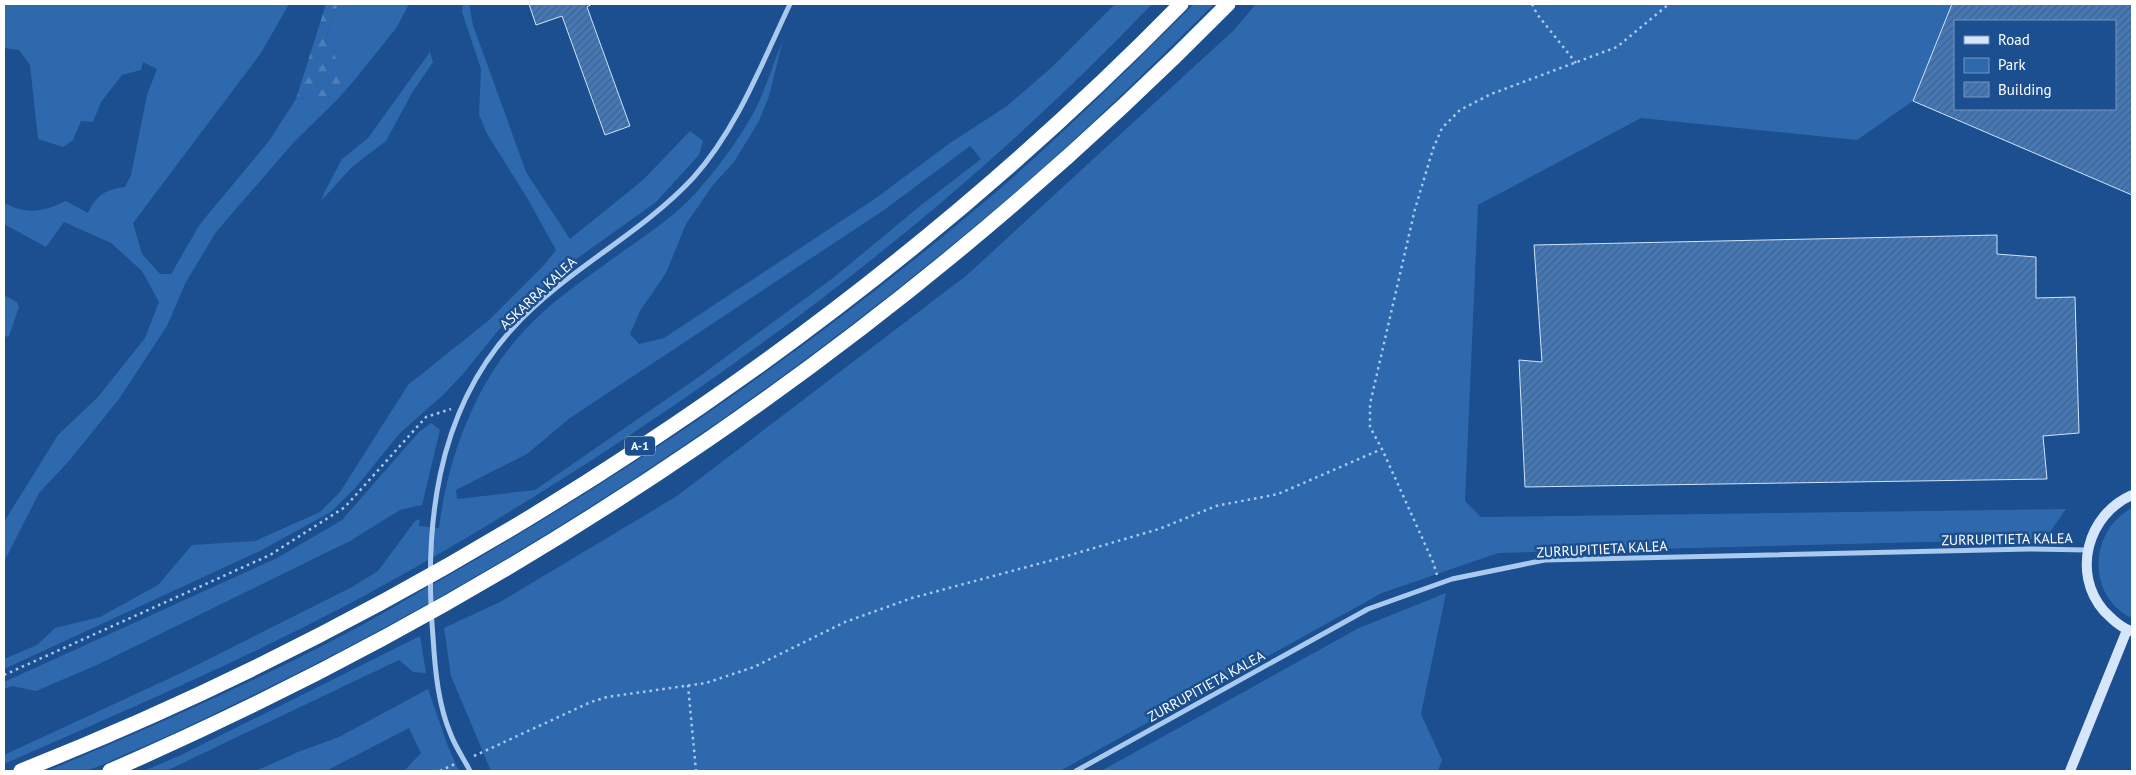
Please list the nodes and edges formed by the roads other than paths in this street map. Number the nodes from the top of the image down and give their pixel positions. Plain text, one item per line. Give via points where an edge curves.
1 (790, 4) edge
2 (1181, 4) edge
3 (1228, 4) edge
4 (2132, 495) edge
5 (2087, 550) junction
6 (2130, 630) edge
7 (21, 771) edge
8 (110, 771) edge
9 (470, 771) edge
10 (1076, 771) edge
11 (2070, 771) edge

1 - 9 street, ASKARRA KALEA via 727,132 694,177 664,207 573,273 512,329 461,405 442,464 431,522 430,599 436,676 450,734
2 - 7 highway, A-1 via 1038,140 945,220 847,299 708,402 557,500 421,581 230,680
3 - 8 highway, A-1 via 1162,71 968,244 862,330 729,427 572,530 412,623 257,704
4 - 5 street via 2106,512 2094,530
5 - 6 street via 2090,588 2099,605 2112,619
5 - 10 street, ZURRUPITIETA KALEA via 1546,560 1439,584 1368,609
6 - 11 street

